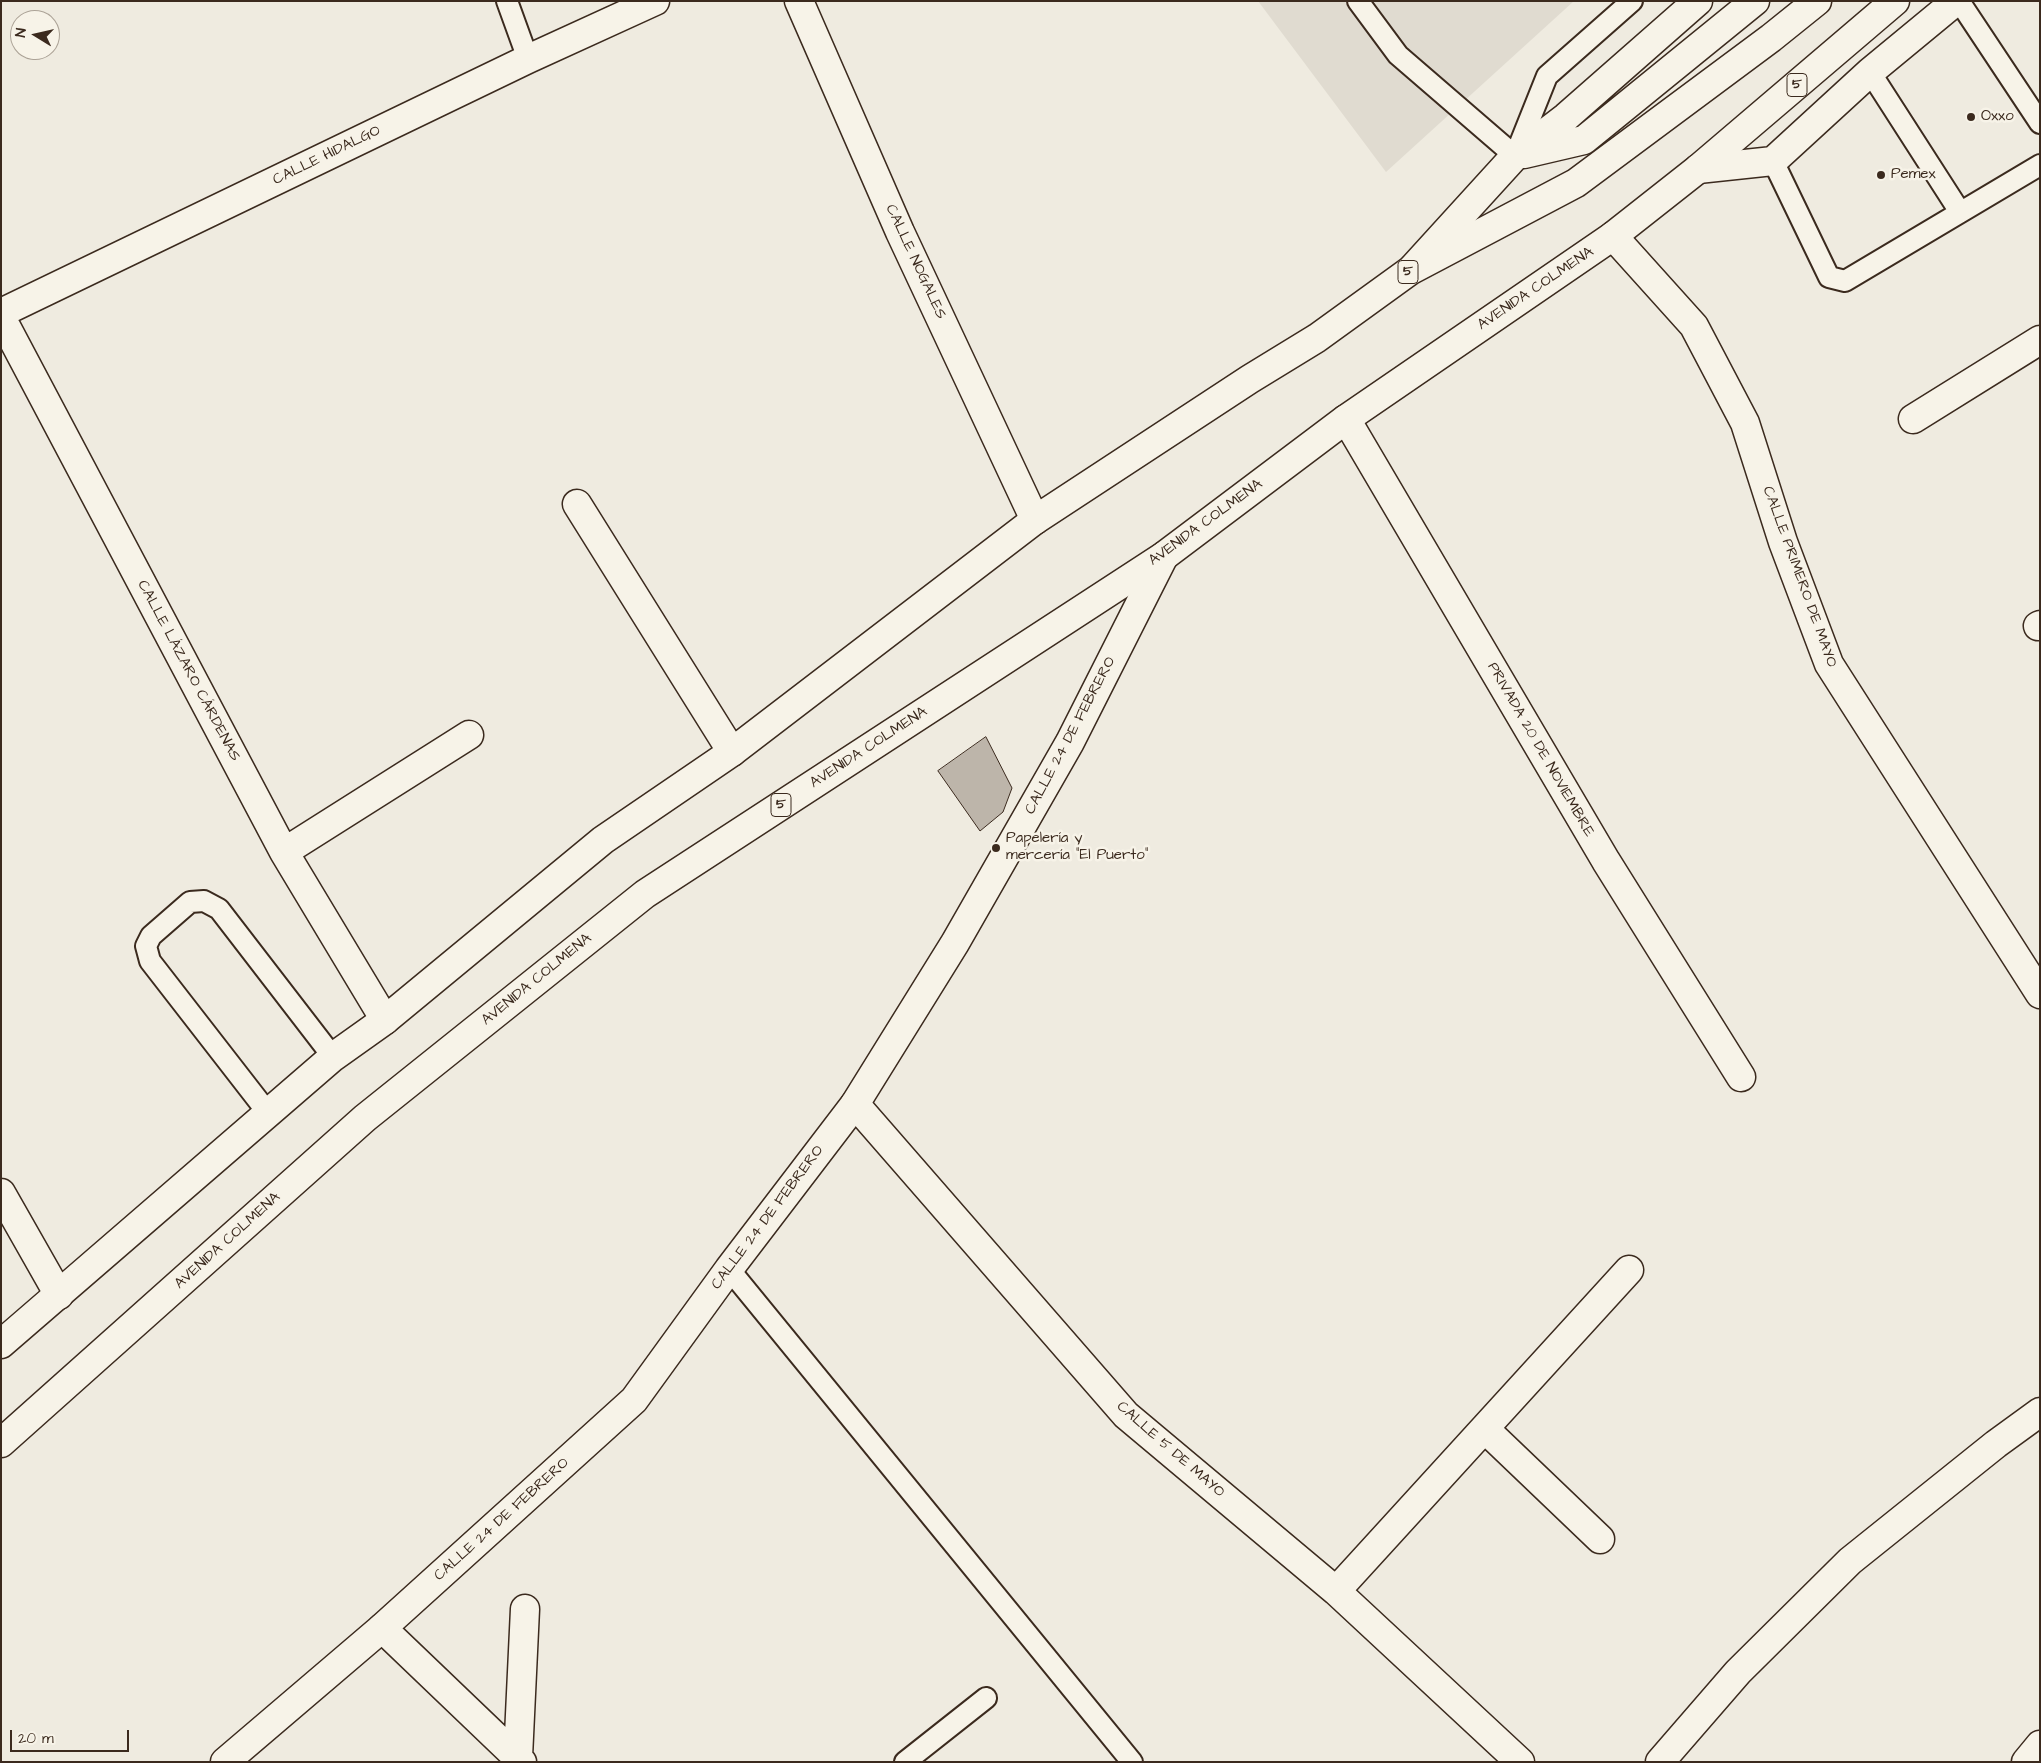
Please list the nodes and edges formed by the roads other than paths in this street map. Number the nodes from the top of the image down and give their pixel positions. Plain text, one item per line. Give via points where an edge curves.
1 (508, 1) edge
2 (655, 1) edge
3 (799, 1) edge
4 (1358, 1) edge
5 (1632, 1) edge
6 (1698, 1) edge
7 (1755, 1) edge
8 (1817, 1) edge
9 (1895, 1) edge
10 (1958, 1) edge
11 (528, 59) junction
12 (1870, 72) junction
13 (2040, 123) edge
14 (1515, 156) junction
15 (1773, 161) junction
16 (2040, 165) edge
17 (1698, 169) junction
18 (1960, 212) junction
19 (1613, 236) junction
20 (1411, 270) junction
21 (1, 313) edge
22 (1, 317) edge
23 (2040, 340) edge
24 (9, 356) edge
25 (1346, 419) junction
26 (1914, 419) dead end
27 (578, 504) dead end
28 (1035, 520) junction
29 (1164, 556) junction
30 (469, 735) dead end
31 (732, 752) junction
32 (284, 852) junction
33 (2040, 994) edge
34 (385, 1020) junction
35 (333, 1057) junction
36 (1740, 1077) dead end
37 (855, 1104) junction
38 (268, 1112) junction
39 (1, 1193) edge
40 (729, 1269) junction
41 (1629, 1270) dead end
42 (59, 1295) junction
43 (1, 1344) edge
44 (2040, 1412) edge
45 (1485, 1429) junction
46 (1, 1443) edge
47 (1600, 1539) dead end
48 (1336, 1592) junction
49 (526, 1609) dead end
50 (382, 1628) junction
51 (986, 1698) dead end
52 (2040, 1745) edge
53 (520, 1759) edge
54 (225, 1762) edge
55 (905, 1762) edge
56 (1132, 1762) edge
57 (1520, 1762) edge
58 (1660, 1762) edge
59 (2026, 1762) edge

1 - 11 lane
2 - 11 street, CALLE HIDALGO
3 - 28 street, CALLE NOGALES via 900,232
4 - 14 lane via 1398,55
5 - 14 lane via 1547,76
6 - 14 street via 1566,117
7 - 14 street via 1584,140
8 - 20 street, 5 via 1576,184
9 - 17 street, 5
10 - 12 street
10 - 13 lane
11 - 21 street, CALLE HIDALGO
12 - 15 street
12 - 18 lane
14 - 20 street
15 - 17 street
15 - 18 lane via 1829,277 1845,281
16 - 18 lane
17 - 19 street, 5
19 - 25 street, AVENIDA COLMENA / 5
19 - 33 street, CALLE PRIMERO DE MAYO via 1694,326 1745,423 1783,542 1829,664
20 - 28 street, 5 via 1317,338
22 - 24 street, CALLE LÁZARO CÁRDENAS
23 - 26 street
24 - 32 street, CALLE LÁZARO CÁRDENAS
25 - 29 street, AVENIDA COLMENA / 5
25 - 36 street, PRIVADA 20 DE NOVIEMBRE via 1606,861
27 - 31 street
28 - 31 street, 5
29 - 37 street, CALLE 24 DE FEBRERO via 1070,742 955,943
29 - 46 street, AVENIDA COLMENA / 5 via 645,894 365,1118
30 - 32 street
31 - 34 street, 5 via 603,840
32 - 34 street, CALLE LÁZARO CÁRDENAS
34 - 35 street, 5
35 - 38 street, 5
35 - 38 lane via 219,909 204,901 190,902 151,936 146,946 150,961
37 - 40 street, CALLE 24 DE FEBRERO
37 - 48 street, CALLE 5 DE MAYO via 1126,1415
38 - 42 street, 5
39 - 42 street
40 - 50 street, CALLE 24 DE FEBRERO via 634,1400
40 - 56 lane
41 - 45 street
42 - 43 street, 5
44 - 58 street via 1850,1561 1738,1672
45 - 47 street
45 - 48 street
48 - 57 street, CALLE 5 DE MAYO
49 - 53 street
50 - 53 street
50 - 54 street, CALLE 24 DE FEBRERO
51 - 55 lane
52 - 59 street

